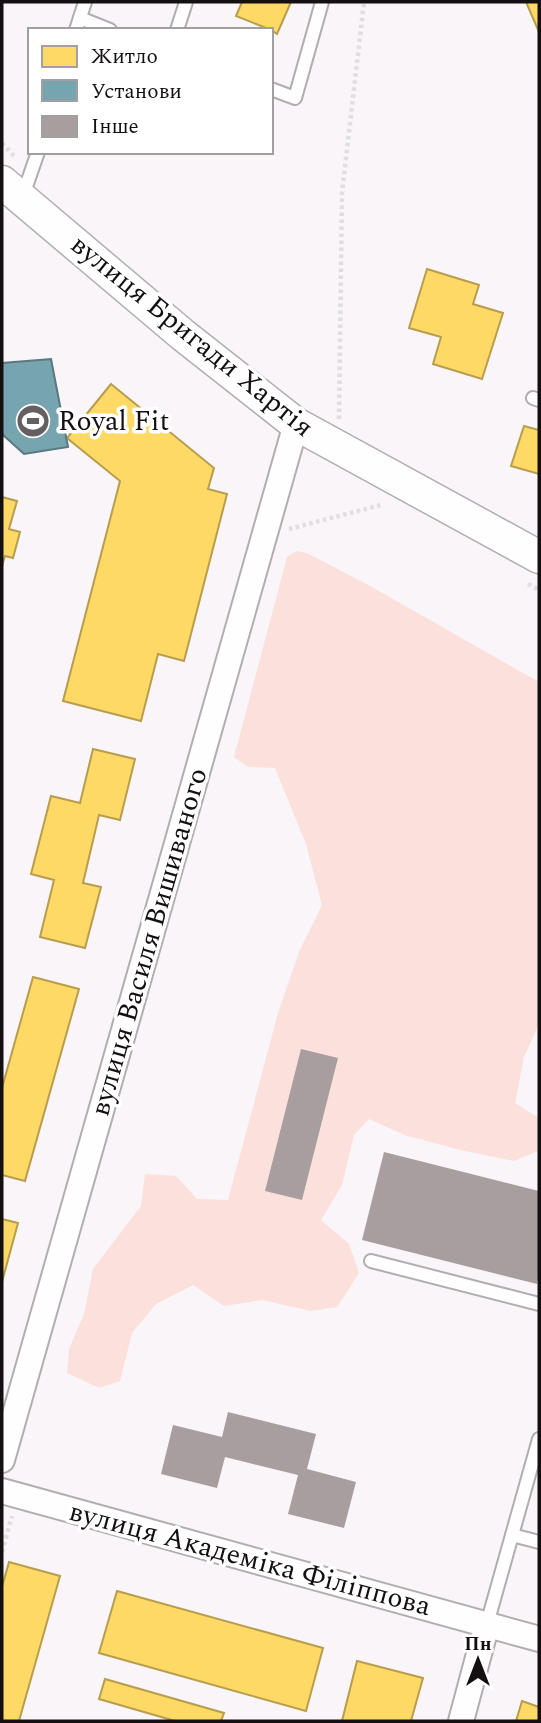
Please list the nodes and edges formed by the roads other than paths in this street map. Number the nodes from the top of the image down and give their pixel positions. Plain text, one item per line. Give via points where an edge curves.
1 (85, 2) edge
2 (186, 2) edge
3 (322, 2) edge
4 (78, 24) edge
5 (99, 28) edge
6 (178, 28) edge
7 (273, 90) edge
8 (37, 154) edge
9 (12, 190) edge
10 (296, 424) junction
11 (539, 557) edge
12 (371, 1261) dead end
13 (539, 1304) edge
14 (539, 1439) edge
15 (2, 1460) edge
16 (2, 1491) edge
17 (512, 1535) junction
18 (539, 1542) edge
19 (487, 1624) junction
20 (539, 1639) edge
21 (461, 1721) edge

1 - 4 lane
2 - 6 lane
3 - 7 lane via 295,98
4 - 5 lane
8 - 9 lane
9 - 10 street, вулиця Бригади Хартія
10 - 11 street, вулиця Бригади Хартія
10 - 15 street, вулиця Василя Вишиваного
12 - 13 lane
14 - 17 lane
16 - 19 street, вулиця Академіка Філіппова
17 - 18 lane
17 - 19 lane
19 - 20 street, вулиця Академіка Філіппова
19 - 21 street

